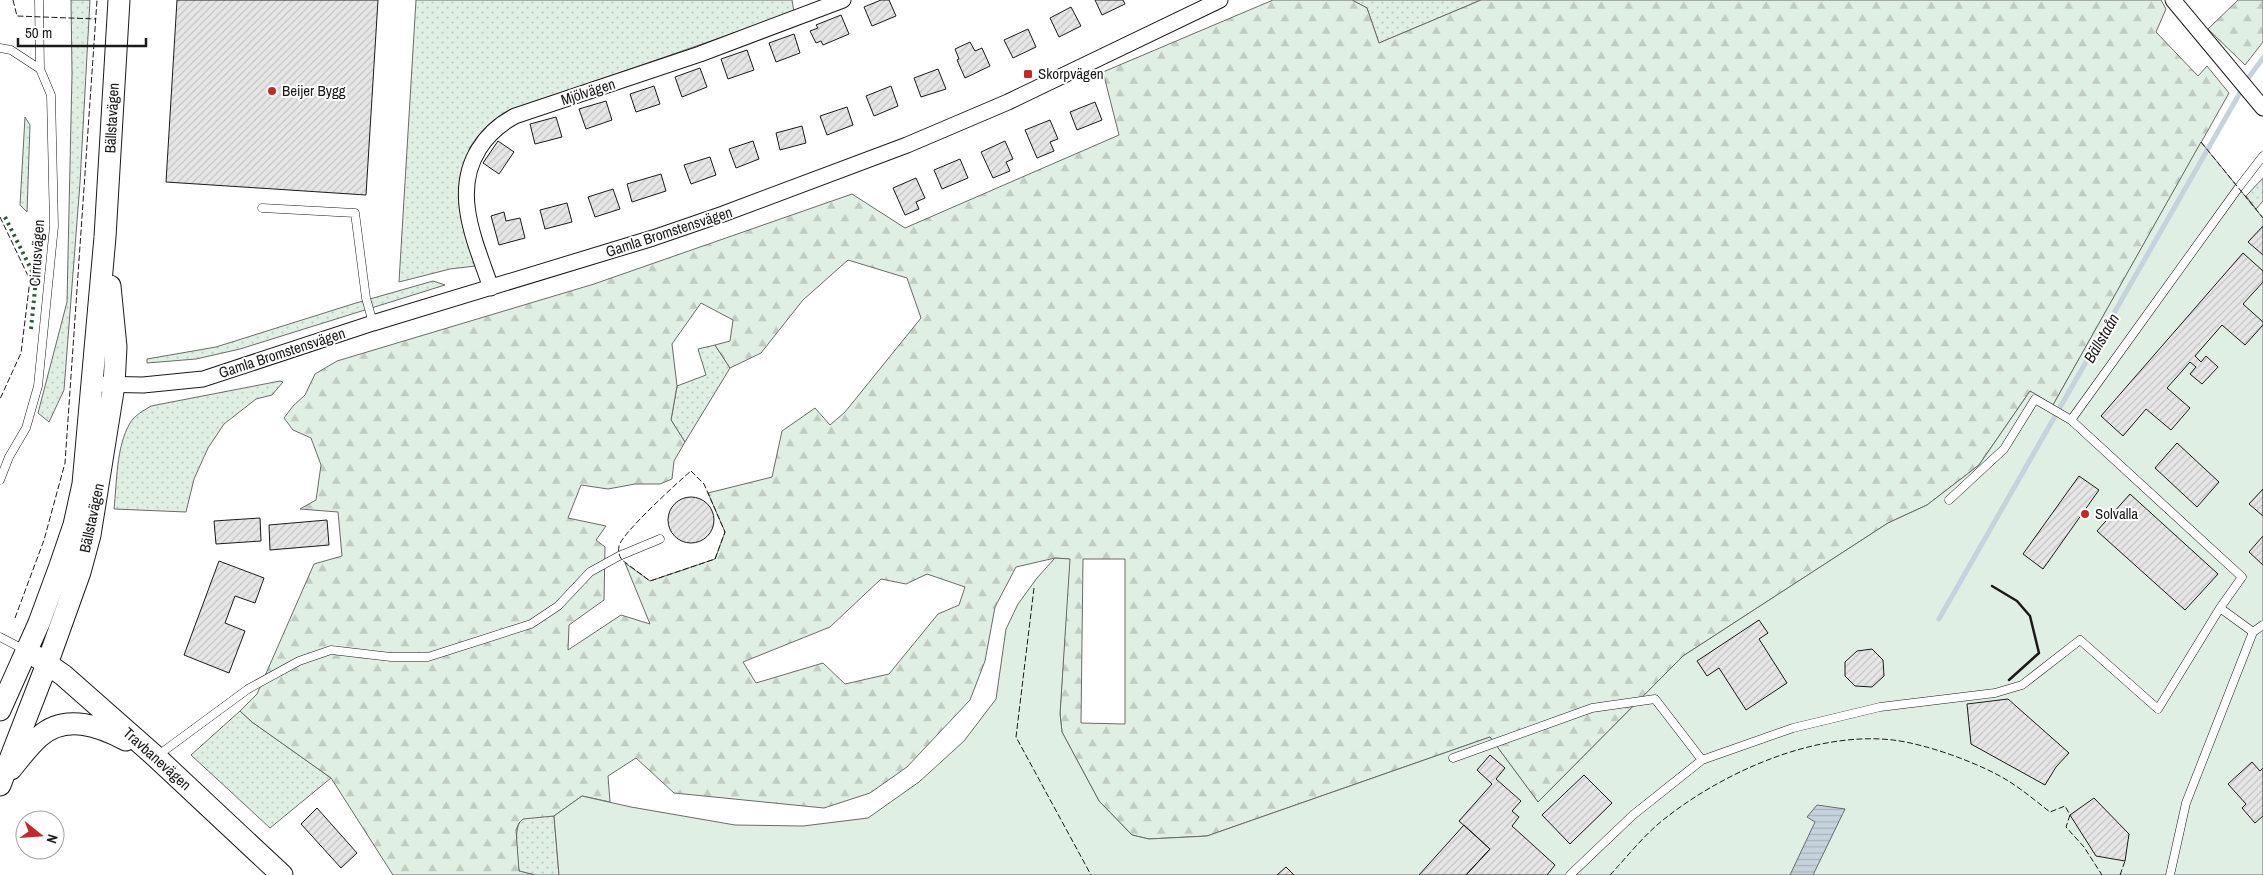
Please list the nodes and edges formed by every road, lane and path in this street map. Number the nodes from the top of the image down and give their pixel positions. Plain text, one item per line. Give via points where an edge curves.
1 (39, 0) edge
2 (119, 0) edge
3 (843, 0) edge
4 (1220, 0) edge
5 (2173, 0) edge
6 (1202, 4) edge
7 (0, 48) edge
8 (40, 69) junction
9 (2261, 106) edge
10 (2263, 156) edge
11 (262, 208) dead end
12 (105, 237) junction
13 (491, 288) junction
14 (374, 323) junction
15 (92, 384) junction
16 (114, 385) junction
17 (2071, 420) junction
18 (0, 480) edge
19 (1949, 500) dead end
20 (660, 539) dead end
21 (2220, 608) junction
22 (2263, 625) edge
23 (2253, 632) junction
24 (0, 637) edge
25 (26, 651) junction
26 (47, 664) junction
27 (0, 710) edge
28 (156, 757) junction
29 (1453, 758) dead end
30 (1702, 760) junction
31 (1, 782) edge
32 (282, 875) edge
33 (1570, 875) edge
34 (2170, 875) edge

1 - 8 lane
2 - 12 street, Bällstavägen
3 - 13 street, Mjölvägen via 700,54 515,116 494,130 477,151 466,187 471,227
4 - 6 street, Gamla Bromstensvägen
5 - 9 street
6 - 13 street, Gamla Bromstensvägen via 1057,80 907,145 723,214
7 - 8 lane via 11,50
8 - 18 lane, Cirrusvägen via 51,95 54,226 39,377 26,428
10 - 17 lane
11 - 14 lane via 355,213 366,298
12 - 15 street, Bällstavägen
12 - 16 street, Bällstavägen via 116,347
13 - 14 street, Gamla Bromstensvägen
14 - 16 street, Gamla Bromstensvägen via 203,379
15 - 16 street, Gamla Bromstensvägen
15 - 25 street, Bällstavägen via 83,484 74,525
16 - 26 street, Bällstavägen via 90,535
17 - 19 lane via 2036,399 2004,449
17 - 21 lane via 2242,576
20 - 28 lane via 618,556 590,572 558,606 531,624 428,657 391,657 331,650 299,661 248,690
21 - 23 lane
21 - 30 lane via 2158,708 2080,640 2022,685 1995,693 1872,709 1793,728
22 - 23 lane
23 - 34 lane via 2186,803
24 - 25 lane
25 - 26 street, Travbanevägen
25 - 27 street, Bällstavägen
26 - 28 street, Travbanevägen
26 - 31 street, Bällstavägen
28 - 31 street via 109,731 84,722 54,728 40,736
28 - 32 street, Travbanevägen
29 - 30 lane via 1592,708 1655,699
30 - 33 lane via 1633,816

